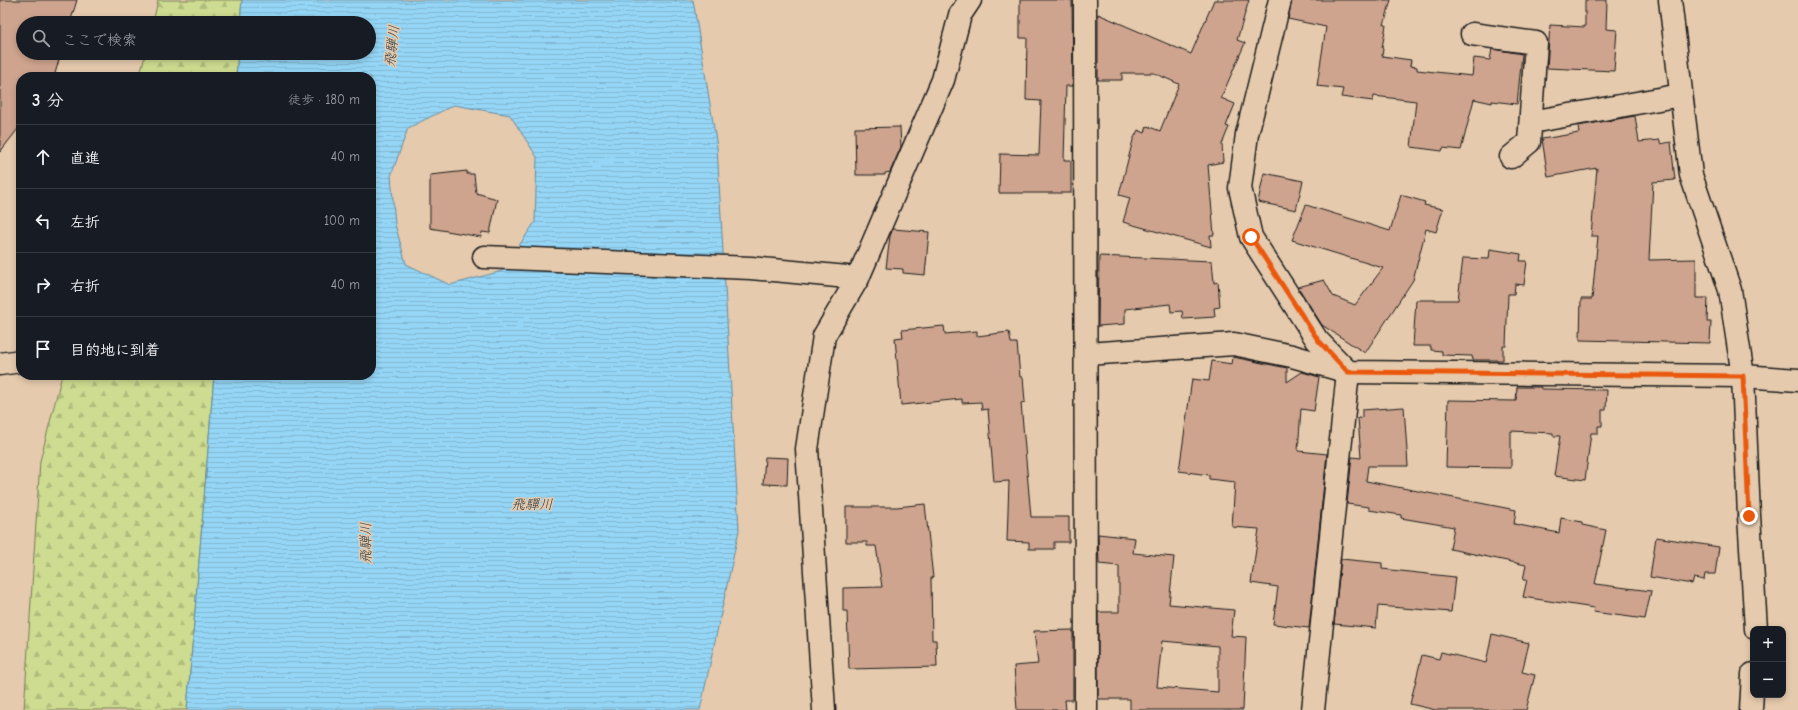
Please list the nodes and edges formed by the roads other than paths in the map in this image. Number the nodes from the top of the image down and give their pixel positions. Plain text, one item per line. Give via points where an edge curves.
1 (970, 0) edge
2 (1086, 0) edge
3 (1280, 0) edge
4 (1670, 0) edge
5 (1472, 34) dead end
6 (1681, 95) junction
7 (1531, 122) junction
8 (1510, 157) dead end
9 (484, 257) dead end
10 (858, 278) junction
11 (1086, 354) junction
12 (16, 362) edge
13 (0, 364) edge
14 (1348, 372) junction
15 (1743, 376) junction
16 (1798, 380) edge
17 (1756, 626) edge
18 (1752, 698) edge
19 (824, 710) edge
20 (1086, 710) edge
21 (1313, 710) edge
22 (1751, 710) edge

1 - 10 street via 960,15 943,80
2 - 11 street
3 - 14 street via 1247,134 1240,188 1251,237 1318,340
4 - 6 street
5 - 7 street via 1536,43
6 - 7 street
6 - 15 street via 1691,175 1730,290
7 - 8 street via 1529,142
9 - 10 street via 751,268
10 - 19 street via 824,336 807,449
11 - 14 street via 1234,344 1292,356
11 - 20 street
12 - 13 street
14 - 15 street
14 - 21 street
15 - 16 street
15 - 17 street
18 - 22 street

